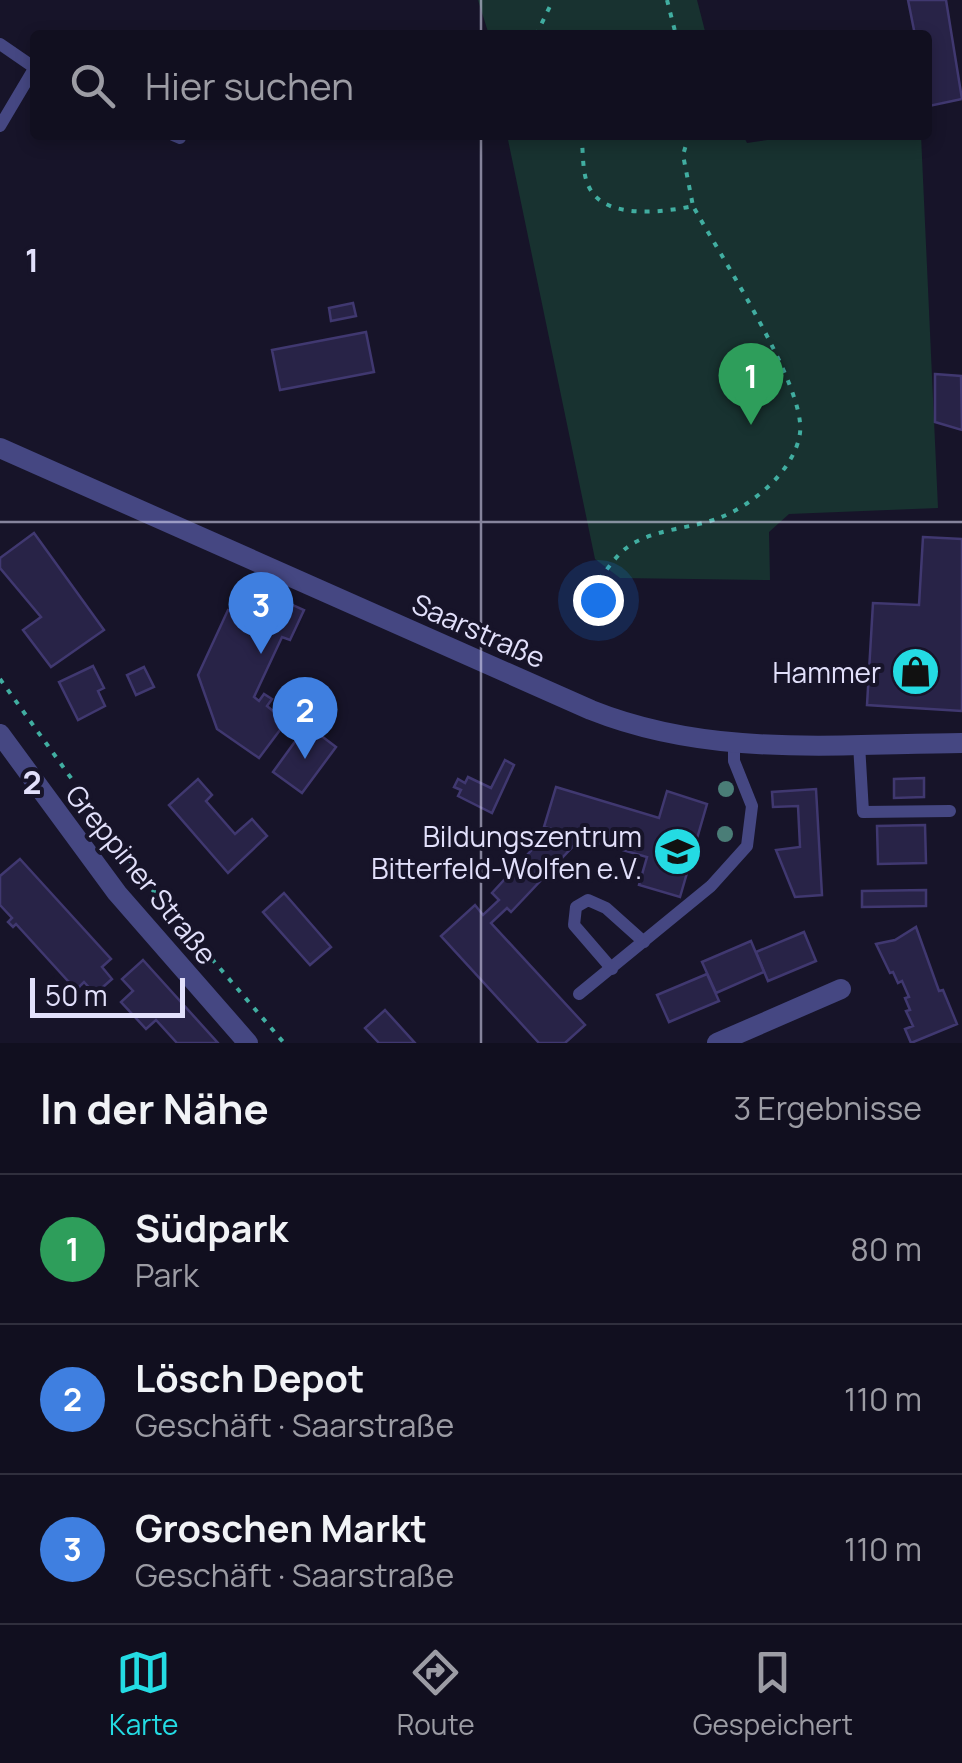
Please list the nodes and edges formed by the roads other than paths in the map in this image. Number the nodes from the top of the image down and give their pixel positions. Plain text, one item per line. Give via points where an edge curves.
1 (0, 44) edge
2 (30, 64) edge
3 (30, 74) edge
4 (0, 126) edge
5 (0, 448) edge
6 (0, 734) edge
7 (962, 743) edge
8 (859, 744) junction
9 (734, 745) junction
10 (950, 811) dead end
11 (644, 942) junction
12 (612, 969) junction
13 (841, 989) dead end
14 (579, 994) dead end
15 (248, 1043) edge
16 (717, 1043) edge

1 - 2 lane
3 - 4 lane
5 - 9 street, Saarstraße via 591,710 662,734
6 - 15 street, Greppiner Straße via 117,894
7 - 8 street, Saarstraße
8 - 9 street, Saarstraße
8 - 10 lane via 863,812
9 - 11 lane via 752,806 746,846 711,886
11 - 12 lane
11 - 12 lane via 606,908 588,900 576,907 574,925
12 - 14 lane
13 - 16 street

